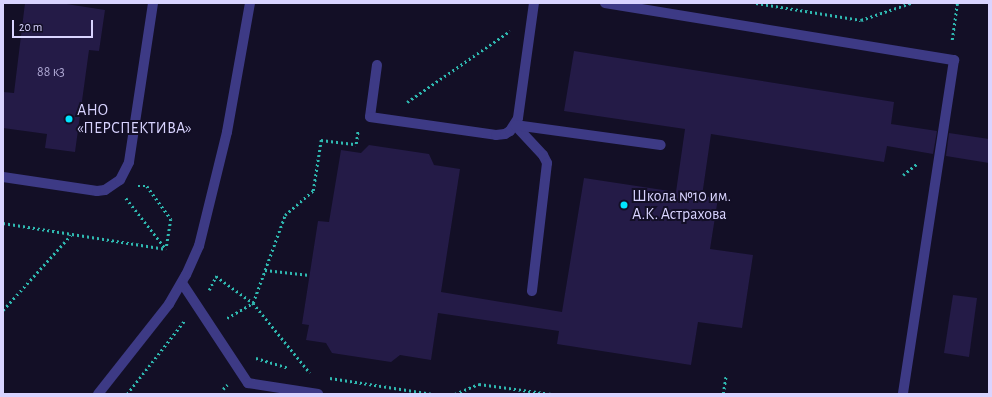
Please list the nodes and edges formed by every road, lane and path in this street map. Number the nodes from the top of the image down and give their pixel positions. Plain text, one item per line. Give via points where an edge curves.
1 (153, 3) edge
2 (250, 3) edge
3 (534, 3) edge
4 (605, 3) edge
5 (756, 3) edge
6 (911, 3) edge
7 (957, 3) edge
8 (532, 16) junction
9 (949, 59) junction
10 (376, 65) dead end
11 (384, 119) junction
12 (515, 125) junction
13 (357, 140) dead end
14 (661, 145) dead end
15 (3, 177) edge
16 (115, 184) junction
17 (3, 222) edge
18 (72, 234) junction
19 (166, 249) junction
20 (265, 270) junction
21 (310, 275) dead end
22 (182, 283) junction
23 (532, 291) dead end
24 (253, 303) junction
25 (197, 305) junction
26 (3, 310) edge
27 (231, 323) dead end
28 (252, 352) dead end
29 (291, 369) dead end
30 (305, 373) dead end
31 (726, 376) dead end
32 (328, 378) dead end
33 (98, 394) edge
34 (127, 394) edge
35 (318, 394) edge
36 (434, 394) edge
37 (454, 394) edge
38 (551, 394) edge
39 (723, 394) edge
40 (903, 394) edge

1 - 16 street via 129,162
2 - 22 street via 212,200 199,246
3 - 8 street
4 - 9 street
5 - 6 path via 861,20
7 - 9 path
8 - 11 path
8 - 12 street
9 - 40 street via 954,60
10 - 11 street via 370,117
11 - 12 street via 496,135 510,131
12 - 14 street
12 - 23 street via 543,155 547,163
13 - 20 path via 356,144 321,140 314,190 285,215
15 - 16 street via 97,191
16 - 19 path
16 - 19 path via 147,186 171,219
17 - 18 path
18 - 19 path
18 - 26 path
20 - 21 path
20 - 24 path
22 - 25 street
22 - 33 street
24 - 25 path via 216,276
24 - 27 path via 227,317
24 - 30 path via 312,375
25 - 34 path
25 - 35 street via 248,383
28 - 29 path via 256,358
31 - 39 path
32 - 36 path
37 - 38 path via 479,384

